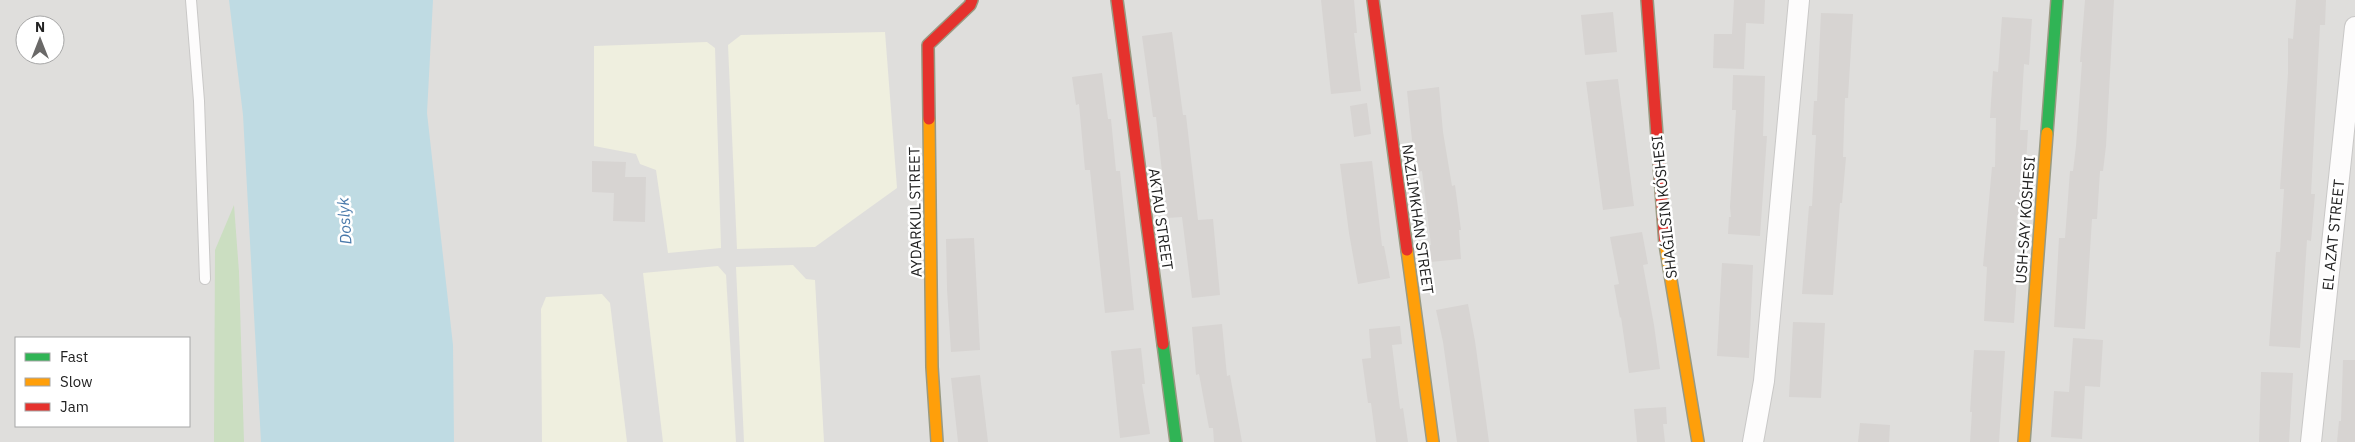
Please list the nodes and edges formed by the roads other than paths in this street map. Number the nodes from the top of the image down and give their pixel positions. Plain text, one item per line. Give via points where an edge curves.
1 (191, 0) edge
2 (972, 0) edge
3 (1117, 0) edge
4 (1373, 0) edge
5 (1647, 0) edge
6 (1799, 0) edge
7 (2057, 0) edge
8 (2355, 27) edge
9 (204, 279) dead end
10 (937, 442) edge
11 (1176, 442) edge
12 (1433, 442) edge
13 (1698, 442) edge
14 (1753, 442) edge
15 (2024, 442) edge
16 (2311, 442) edge

1 - 9 lane via 199,101
2 - 10 street, AYDARKUL STREET via 928,45 932,366
3 - 11 street, AKTAU STREET
4 - 12 street, NAZLIMKHAN STREET
5 - 13 street via 1664,238
6 - 14 street via 1764,381
7 - 15 street, USH-SAY KÓSHESI
8 - 16 street, EL AZAT STREET

